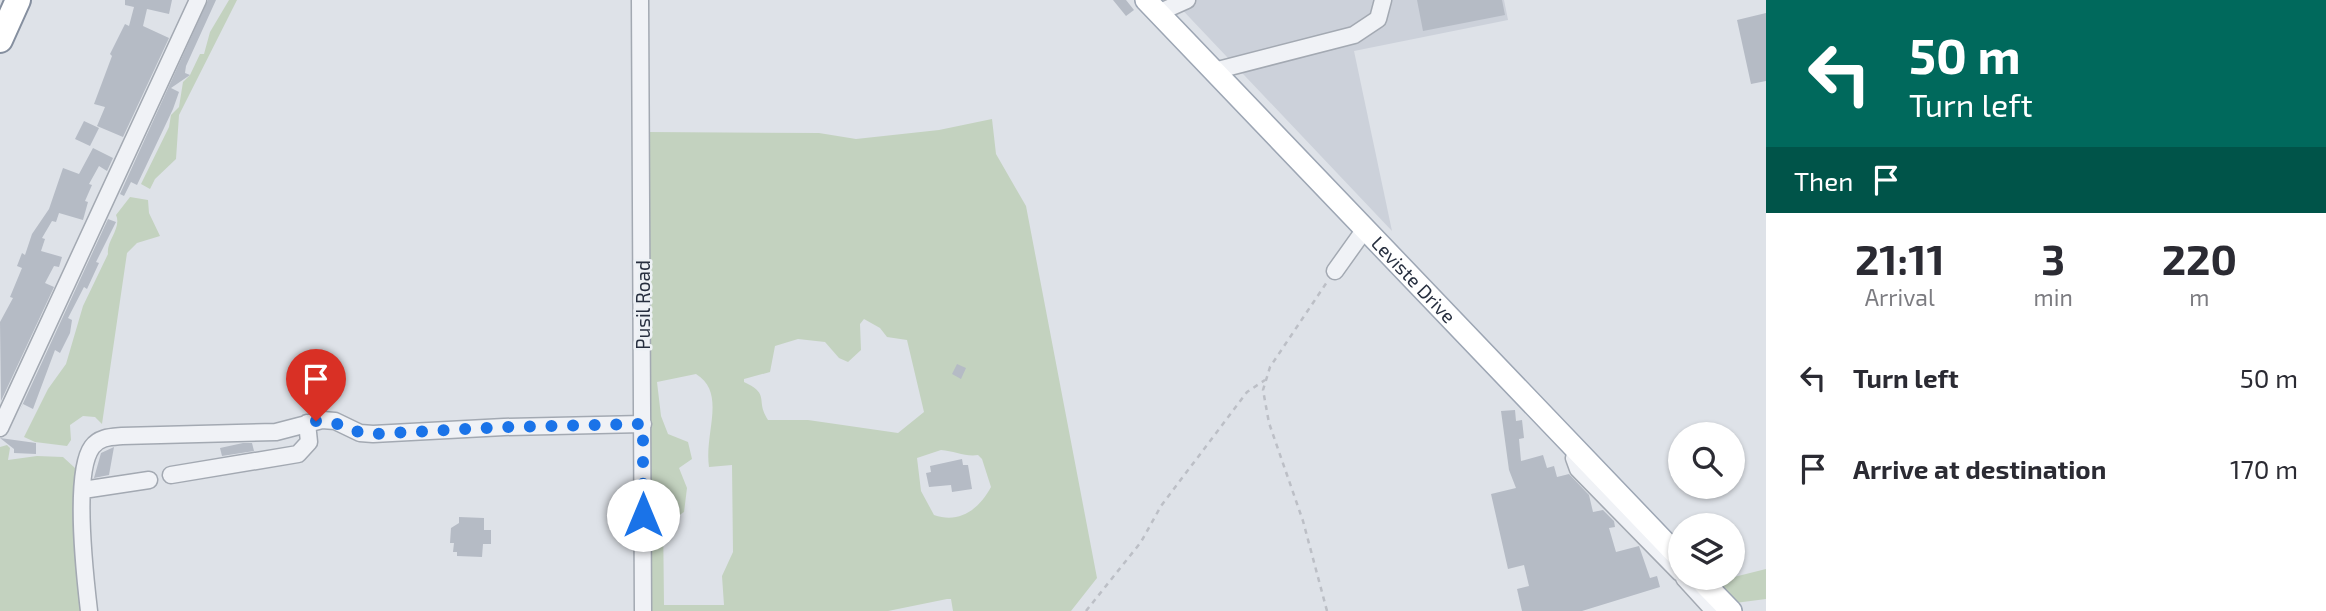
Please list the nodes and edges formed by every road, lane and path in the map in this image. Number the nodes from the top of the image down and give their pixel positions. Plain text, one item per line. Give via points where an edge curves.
1 (18, 0) edge
2 (198, 0) edge
3 (640, 0) edge
4 (1187, 0) edge
5 (1383, 0) edge
6 (1152, 6) edge
7 (0, 40) edge
8 (1214, 71) junction
9 (1365, 229) junction
10 (1335, 271) joint
11 (1265, 380) junction
12 (307, 423) junction
13 (643, 424) junction
14 (0, 428) edge
15 (1579, 451) junction
16 (171, 475) dead end
17 (149, 480) dead end
18 (83, 490) junction
19 (1668, 545) edge
20 (1668, 561) edge
21 (1695, 590) edge
22 (1711, 590) edge
23 (89, 611) edge
24 (643, 611) edge
25 (1086, 611) edge
26 (1327, 611) edge
27 (1714, 611) edge
28 (1731, 611) edge

1 - 7 highway
2 - 14 street
3 - 13 street, Pusil Road
4 - 6 street
5 - 8 street via 1378,19 1354,35
6 - 8 main road, Leviste Drive
8 - 9 main road, Leviste Drive
9 - 10 street
9 - 15 main road, Leviste Drive
10 - 11 path
11 - 25 path via 1247,392
11 - 26 path via 1269,423 1303,521
12 - 13 street via 335,421 373,434
12 - 16 street via 309,442 298,454
12 - 18 street via 276,432 107,438 89,453
13 - 24 street, Pusil Road
15 - 19 main road, Leviste Drive
15 - 20 street via 1574,458 1578,469
17 - 18 street
18 - 23 street
21 - 27 street
22 - 28 main road

